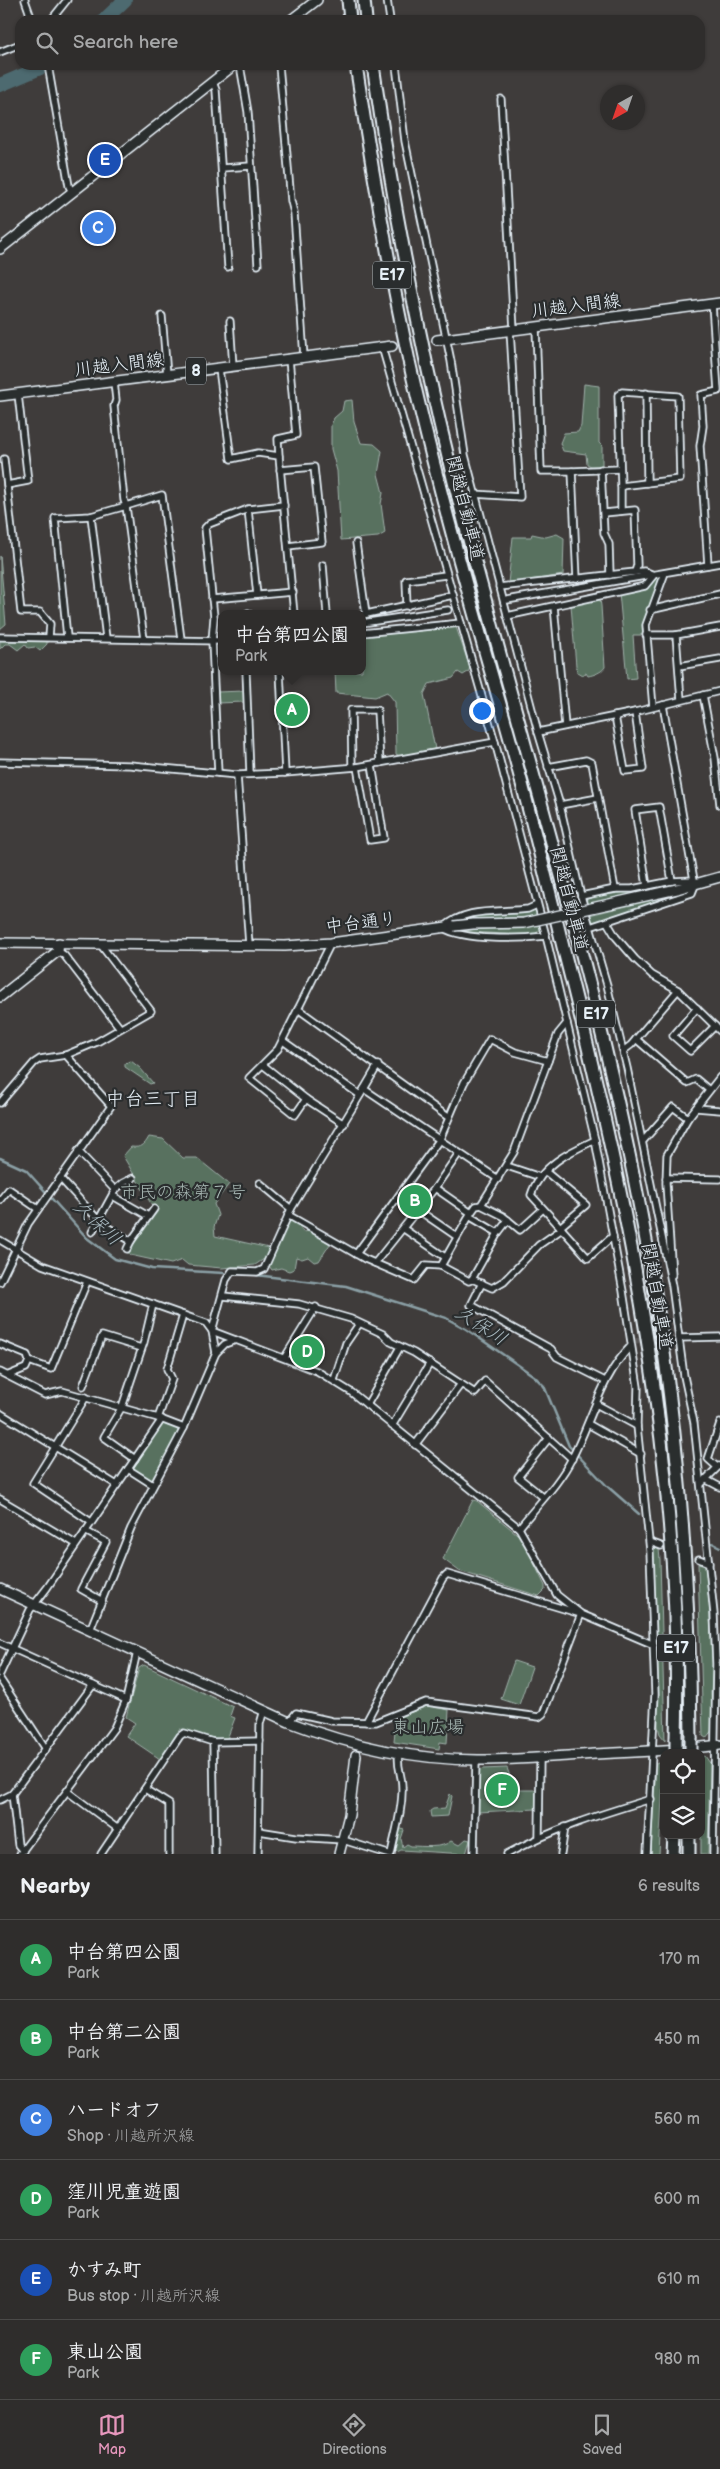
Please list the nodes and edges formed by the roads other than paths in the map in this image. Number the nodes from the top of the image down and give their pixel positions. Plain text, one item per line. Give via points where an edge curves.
1 (25, 0) edge
2 (66, 0) edge
3 (317, 0) edge
4 (348, 0) edge
5 (364, 0) edge
6 (387, 0) edge
7 (30, 15) edge
8 (55, 15) edge
9 (298, 15) edge
10 (350, 15) edge
11 (366, 15) edge
12 (389, 15) edge
13 (15, 46) edge
14 (0, 52) edge
15 (49, 70) edge
16 (228, 70) edge
17 (241, 70) edge
18 (279, 70) edge
19 (357, 70) edge
20 (374, 70) edge
21 (397, 70) edge
22 (212, 82) junction
23 (501, 99) dead end
24 (251, 166) junction
25 (222, 168) junction
26 (72, 192) junction
27 (0, 249) edge
28 (258, 265) dead end
29 (228, 267) dead end
30 (716, 304) edge
31 (162, 316) dead end
32 (230, 321) dead end
33 (536, 328) junction
34 (512, 330) junction
35 (442, 340) junction
36 (392, 346) tunnel mouth
37 (382, 347) junction
38 (304, 357) junction
39 (288, 359) junction
40 (234, 367) junction
41 (219, 369) junction
42 (166, 375) junction
43 (114, 382) junction
44 (646, 393) junction
45 (18, 394) junction
46 (0, 396) edge
47 (279, 456) junction
48 (4, 459) dead end
49 (601, 469) junction
50 (620, 469) junction
51 (280, 470) junction
52 (572, 471) junction
53 (647, 483) junction
54 (8, 485) junction
55 (621, 486) junction
56 (474, 494) junction
57 (284, 505) junction
58 (126, 506) junction
59 (248, 509) junction
60 (621, 511) junction
61 (604, 512) junction
62 (91, 516) junction
63 (356, 543) dead end
64 (288, 546) junction
65 (720, 563) edge
66 (323, 565) dead end
67 (708, 565) junction
68 (635, 572) junction
69 (665, 574) junction
70 (446, 575) junction
71 (610, 575) junction
72 (654, 575) junction
73 (577, 579) junction
74 (499, 588) junction
75 (293, 592) junction
76 (720, 594) edge
77 (257, 595) junction
78 (453, 595) junction
79 (212, 599) junction
80 (507, 600) tunnel mouth
81 (407, 606) junction
82 (554, 606) junction
83 (294, 610) edge
84 (327, 610) edge
85 (364, 610) edge
86 (448, 610) tunnel mouth
87 (650, 610) junction
88 (366, 614) edge
89 (507, 616) junction
90 (366, 622) edge
91 (461, 623) junction
92 (720, 627) edge
93 (366, 633) edge
94 (646, 635) junction
95 (676, 635) junction
96 (0, 637) edge
97 (49, 637) junction
98 (67, 637) junction
99 (106, 638) junction
100 (144, 639) junction
101 (181, 640) junction
102 (212, 641) junction
103 (218, 641) edge
104 (720, 659) edge
105 (679, 666) junction
106 (246, 675) edge
107 (280, 675) edge
108 (720, 691) edge
109 (703, 695) junction
110 (681, 700) junction
111 (664, 705) junction
112 (653, 707) junction
113 (634, 712) junction
114 (615, 716) junction
115 (565, 726) junction
116 (538, 732) junction
117 (495, 742) junction
118 (0, 762) edge
119 (380, 763) junction
120 (372, 765) junction
121 (354, 767) junction
122 (548, 767) junction
123 (218, 773) junction
124 (285, 773) junction
125 (250, 774) junction
126 (237, 775) junction
127 (598, 798) junction
128 (560, 806) junction
129 (720, 806) edge
130 (720, 877) edge
131 (695, 882) junction
132 (675, 885) junction
133 (647, 886) junction
134 (615, 889) junction
135 (581, 896) junction
136 (537, 905) junction
137 (608, 922) junction
138 (590, 927) junction
139 (443, 928) junction
140 (546, 936) junction
141 (0, 943) edge
142 (331, 943) junction
143 (100, 944) junction
144 (249, 945) junction
145 (58, 947) junction
146 (678, 990) junction
147 (2, 993) edge
148 (697, 1008) junction
149 (298, 1009) junction
150 (567, 1023) junction
151 (120, 1028) junction
152 (718, 1028) edge
153 (636, 1039) junction
154 (283, 1040) junction
155 (623, 1051) junction
156 (66, 1055) junction
157 (548, 1061) junction
158 (263, 1065) junction
159 (378, 1065) junction
160 (720, 1077) edge
161 (709, 1090) junction
162 (362, 1092) junction
163 (306, 1099) junction
164 (0, 1104) edge
165 (696, 1108) junction
166 (720, 1110) edge
167 (448, 1117) junction
168 (688, 1118) junction
169 (344, 1124) junction
170 (440, 1139) junction
171 (595, 1140) junction
172 (643, 1141) junction
173 (78, 1151) junction
174 (459, 1153) junction
175 (507, 1166) junction
176 (546, 1172) junction
177 (540, 1177) junction
178 (60, 1178) junction
179 (133, 1178) dead end
180 (666, 1178) junction
181 (498, 1179) junction
182 (720, 1179) edge
183 (260, 1183) dead end
184 (435, 1188) junction
185 (114, 1193) junction
186 (0, 1200) edge
187 (481, 1204) junction
188 (543, 1208) junction
189 (38, 1209) junction
190 (154, 1209) dead end
191 (418, 1210) junction
192 (290, 1212) junction
193 (470, 1214) junction
194 (148, 1216) junction
195 (100, 1220) junction
196 (508, 1220) junction
197 (561, 1228) junction
198 (404, 1229) junction
199 (92, 1232) dead end
200 (498, 1233) junction
201 (456, 1236) junction
202 (613, 1236) junction
203 (0, 1240) edge
204 (131, 1240) junction
205 (16, 1249) junction
206 (127, 1249) dead end
207 (356, 1254) junction
208 (445, 1257) junction
209 (374, 1264) junction
210 (441, 1266) junction
211 (472, 1279) junction
212 (0, 1282) edge
213 (87, 1282) junction
214 (671, 1282) junction
215 (482, 1283) junction
216 (223, 1296) junction
217 (153, 1304) junction
218 (316, 1307) junction
219 (183, 1315) junction
220 (359, 1324) junction
221 (212, 1331) junction
222 (677, 1336) junction
223 (720, 1337) edge
224 (236, 1340) junction
225 (632, 1343) junction
226 (0, 1344) edge
227 (400, 1347) junction
228 (142, 1348) junction
229 (216, 1353) junction
230 (285, 1357) junction
231 (29, 1361) junction
232 (430, 1363) junction
233 (0, 1372) edge
234 (9, 1376) junction
235 (334, 1380) junction
236 (606, 1382) junction
237 (461, 1384) junction
238 (83, 1386) dead end
239 (86, 1397) junction
240 (596, 1404) junction
241 (367, 1405) junction
242 (122, 1407) junction
243 (0, 1413) edge
244 (160, 1419) junction
245 (720, 1423) edge
246 (588, 1424) junction
247 (392, 1426) junction
248 (637, 1426) junction
249 (184, 1428) junction
250 (549, 1438) junction
251 (415, 1445) junction
252 (56, 1447) junction
253 (641, 1454) junction
254 (136, 1459) junction
255 (572, 1459) junction
256 (719, 1466) edge
257 (128, 1469) junction
258 (703, 1482) junction
259 (117, 1485) junction
260 (153, 1485) junction
261 (720, 1487) edge
262 (543, 1497) junction
263 (0, 1499) edge
264 (91, 1522) junction
265 (519, 1528) junction
266 (85, 1531) junction
267 (650, 1542) junction
268 (76, 1544) junction
269 (661, 1546) tunnel mouth
270 (698, 1559) tunnel mouth
271 (709, 1563) junction
272 (0, 1589) edge
273 (102, 1601) junction
274 (35, 1605) junction
275 (581, 1614) junction
276 (717, 1615) edge
277 (90, 1630) junction
278 (0, 1643) edge
279 (654, 1645) junction
280 (12, 1648) junction
281 (137, 1652) junction
282 (0, 1674) edge
283 (0, 1679) edge
284 (93, 1686) junction
285 (126, 1700) junction
286 (264, 1710) junction
287 (289, 1722) junction
288 (366, 1722) junction
289 (260, 1741) junction
290 (213, 1742) junction
291 (717, 1745) edge
292 (46, 1748) junction
293 (676, 1749) edge
294 (691, 1749) edge
295 (652, 1751) junction
296 (399, 1752) junction
297 (356, 1755) dead end
298 (540, 1758) junction
299 (476, 1760) junction
300 (145, 1789) junction
301 (68, 1792) junction
302 (12, 1794) junction
303 (651, 1799) junction
304 (0, 1800) edge
305 (565, 1826) junction
306 (118, 1829) junction
307 (259, 1831) junction
308 (539, 1837) junction
309 (342, 1840) junction
310 (522, 1846) junction
311 (22, 1852) edge
312 (101, 1854) edge
313 (169, 1854) edge
314 (215, 1854) edge
315 (258, 1854) edge
316 (339, 1854) edge
317 (389, 1854) edge
318 (474, 1854) edge
319 (507, 1854) edge
320 (522, 1854) edge
321 (561, 1854) edge
322 (647, 1854) edge
323 (713, 1854) edge

1 - 7 street
2 - 8 street
3 - 9 street
4 - 10 highway
5 - 11 highway
6 - 12 street
13 - 14 street
15 - 26 street
16 - 22 street
17 - 24 street via 248,112
18 - 38 street
19 - 293 highway, 関越自動車道 / E17, bridge via 410,363 578,1003 604,1111 634,1262 658,1414 667,1507 675,1635
20 - 294 highway, 関越自動車道 / E17, bridge via 392,197 453,478 591,993 644,1232 672,1404 680,1484 690,1618
21 - 35 street via 404,141
22 - 25 street via 216,90
22 - 26 street
23 - 34 street
24 - 25 street
24 - 28 street
25 - 29 street
26 - 27 street
30 - 33 street, 川越入間線
30 - 67 street via 718,391 701,395 703,426 700,446
31 - 42 street
32 - 40 street
33 - 34 street, 川越入間線
33 - 52 street via 541,471
34 - 35 street, 川越入間線
34 - 56 street via 520,497
35 - 56 street
36 - 37 street, 川越入間線 / 8
37 - 38 street, 川越入間線 / 8
37 - 70 street
38 - 39 street, 川越入間線 / 8
39 - 40 street, 川越入間線 / 8
39 - 47 street via 296,435 278,439
40 - 41 street, 川越入間線 / 8
41 - 42 street, 川越入間線 / 8
41 - 47 street via 231,459 258,453
42 - 43 street, 川越入間線 / 8
43 - 45 street, 川越入間線 / 8
43 - 58 street
44 - 50 street via 622,392 618,395
44 - 53 street
44 - 53 street via 678,396 680,479
45 - 46 street, 川越入間線 / 8
45 - 54 street via 28,481
47 - 51 street
48 - 54 street
49 - 50 street
49 - 52 street
49 - 61 street
50 - 55 street
51 - 57 street
51 - 64 street via 314,467 322,542
52 - 73 street
53 - 55 street
54 - 97 street via 21,612 40,612 50,624
55 - 60 street
56 - 74 street
57 - 59 street
57 - 64 street
58 - 62 street
58 - 100 street
58 - 101 street via 162,495
59 - 77 street
59 - 79 street via 206,526
60 - 61 street
60 - 68 street via 635,510
61 - 71 street
62 - 98 street via 55,518
62 - 99 street
63 - 85 street
64 - 75 street
65 - 67 street
66 - 84 street
67 - 69 street
68 - 71 street
68 - 72 street
69 - 72 street
69 - 87 street
70 - 78 street
70 - 81 street via 406,580
71 - 73 street
72 - 80 street
72 - 82 street via 645,586
73 - 74 street
74 - 89 street
75 - 77 street
75 - 83 street
76 - 87 street
77 - 79 street
78 - 81 street
78 - 91 street
79 - 102 street
81 - 88 street
82 - 89 street
82 - 115 street
86 - 90 street
87 - 94 street
89 - 116 street
91 - 93 street
91 - 117 street
92 - 95 street
94 - 95 street
94 - 112 street
95 - 105 street
96 - 97 street
97 - 98 street
98 - 99 street
99 - 100 street
100 - 101 street
101 - 102 street
102 - 103 street
102 - 123 street
104 - 105 street
105 - 110 street
106 - 125 street
107 - 124 street
108 - 109 street
109 - 110 street
109 - 129 street
110 - 111 street
111 - 112 street
111 - 131 street
112 - 113 street
113 - 114 street
113 - 114 street via 643,769 625,771
114 - 115 street
115 - 116 street
116 - 122 street
117 - 119 street
117 - 136 street
118 - 123 street via 130,765
119 - 120 street
119 - 121 street via 377,710 351,710
120 - 121 street
120 - 121 street via 384,838 370,840
121 - 124 street
122 - 127 street via 586,760 592,763
122 - 128 street
123 - 126 street
124 - 125 street
125 - 126 street
126 - 144 street
127 - 128 street
127 - 134 street
128 - 135 street
130 - 131 street, 中台通り
131 - 132 street, 中台通り
131 - 137 street via 692,893
132 - 133 street
132 - 133 street via 659,807 635,810
132 - 139 street, 中台通り, bridge via 524,922
133 - 134 street
134 - 135 street
135 - 138 street
136 - 139 street via 528,909 470,914
136 - 140 street
137 - 138 street
137 - 146 street via 636,960 652,975
138 - 155 street
139 - 140 street via 468,937
139 - 142 street, 中台通り
140 - 150 street
141 - 145 street, 中台通り
142 - 144 street, 中台通り
142 - 149 street
143 - 144 street, 中台通り
143 - 145 street, 中台通り
143 - 151 street via 151,1011
145 - 147 street
145 - 151 street
146 - 148 street
146 - 153 street
148 - 152 street
148 - 152 street via 673,1036 690,1050
149 - 154 street
149 - 159 street
150 - 157 street via 558,1034
150 - 171 street
151 - 156 street
153 - 155 street
153 - 161 street via 687,1082 696,1079
154 - 158 street
154 - 162 street
155 - 172 street
156 - 164 street via 34,1063
156 - 173 street via 112,1106
157 - 167 street via 515,1052 490,1039
157 - 175 street via 532,1098 524,1130
158 - 163 street
158 - 163 street via 249,1078 295,1115
159 - 162 street
159 - 167 street
160 - 161 street
161 - 165 street
162 - 169 street
162 - 170 street
163 - 169 street
165 - 166 street
165 - 168 street
167 - 170 street
168 - 172 street via 673,1107
168 - 180 street via 667,1155
169 - 192 street
170 - 174 street
170 - 207 street
171 - 176 street via 561,1157
171 - 202 street
172 - 214 street
173 - 178 street
173 - 185 street
174 - 181 street
174 - 184 street
175 - 177 street
175 - 181 street
176 - 177 street
176 - 197 street via 586,1205
177 - 188 street via 531,1194
178 - 189 street
178 - 195 street
179 - 185 street
180 - 182 street
180 - 214 street
181 - 187 street
183 - 192 street
184 - 191 street
184 - 193 street
185 - 194 street
185 - 195 street
186 - 189 street via 9,1188
187 - 193 street
187 - 196 street
188 - 196 street via 520,1230
188 - 197 street
189 - 205 street
190 - 194 street
191 - 198 street
191 - 201 street
192 - 207 street
192 - 216 street via 264,1269 257,1272 232,1271 226,1280
193 - 200 street
193 - 201 street
194 - 204 street
195 - 199 street
195 - 204 street
196 - 200 street
197 - 202 street via 588,1258
197 - 215 street via 539,1245 504,1281 492,1288
198 - 208 street
198 - 209 street
200 - 211 street
201 - 208 street
202 - 225 street
203 - 205 street
204 - 206 street
205 - 212 street
205 - 213 street via 42,1265
207 - 209 street
208 - 210 street
209 - 210 street via 414,1280 426,1265
210 - 211 street via 469,1281
211 - 215 street
213 - 217 street
213 - 231 street via 51,1370
214 - 222 street
215 - 236 street via 471,1305 551,1349 557,1357
216 - 218 street
216 - 221 street
217 - 219 street
217 - 228 street
218 - 220 street
218 - 230 street
219 - 221 street via 206,1323
219 - 244 street via 167,1369 172,1379
220 - 227 street via 383,1334
220 - 235 street via 346,1343
221 - 224 street
221 - 229 street
222 - 223 street
222 - 258 street
224 - 229 street via 225,1344
224 - 230 street
225 - 236 street
225 - 248 street via 638,1387
226 - 231 street via 28,1355
227 - 232 street
227 - 241 street
228 - 238 street via 102,1336
228 - 242 street
229 - 249 street
230 - 235 street
231 - 234 street via 26,1368
232 - 237 street
232 - 247 street
233 - 234 street
234 - 239 street via 46,1395 62,1391
235 - 241 street
236 - 240 street
237 - 250 street via 475,1393 485,1381
237 - 251 street
239 - 242 street
239 - 252 street
240 - 246 street
240 - 248 street
241 - 247 street
242 - 244 street
242 - 254 street via 105,1438
243 - 252 street
244 - 249 street
244 - 254 street
245 - 256 street via 708,1460
246 - 253 street
246 - 255 street
247 - 251 street
248 - 253 street
249 - 260 street
250 - 255 street
250 - 262 street via 518,1477
251 - 265 street
252 - 259 street
252 - 264 street via 33,1483
253 - 267 street
254 - 257 street
255 - 262 street
256 - 258 street
257 - 259 street
257 - 260 street
258 - 261 street
258 - 271 street
259 - 264 street
260 - 273 street via 131,1528
262 - 265 street
263 - 268 street
264 - 266 street
265 - 275 street via 552,1588
266 - 268 street
266 - 273 street via 106,1542 81,1588
267 - 269 street
267 - 279 street
268 - 274 street
270 - 271 street
271 - 276 street
272 - 274 street
273 - 277 street
274 - 277 street
274 - 280 street
275 - 279 street
275 - 288 street via 543,1714 539,1717 426,1702 383,1720
275 - 288 street via 447,1574
276 - 291 street
277 - 281 street
278 - 280 street
279 - 295 street
280 - 282 street
280 - 284 street
281 - 285 street
281 - 286 street
283 - 292 street
284 - 285 street
284 - 292 street
285 - 301 street via 114,1728
286 - 287 street
286 - 289 street
287 - 288 street via 296,1714 332,1721
287 - 296 street via 343,1740
289 - 290 street
289 - 307 street
290 - 300 street via 182,1734
290 - 314 street
291 - 295 street
291 - 323 street
292 - 302 street
295 - 298 street
295 - 303 street
296 - 299 street
296 - 317 street via 397,1765 402,1799
297 - 309 street via 349,1815
298 - 299 street
298 - 308 street
299 - 318 street
300 - 306 street
300 - 313 street via 168,1804
301 - 306 street
301 - 311 street
302 - 304 street
302 - 311 street via 18,1845
303 - 305 street
303 - 322 street
305 - 308 street
305 - 321 street
306 - 312 street
307 - 309 street
307 - 315 street
308 - 310 street
309 - 316 street
309 - 317 street
310 - 319 street
310 - 320 street

